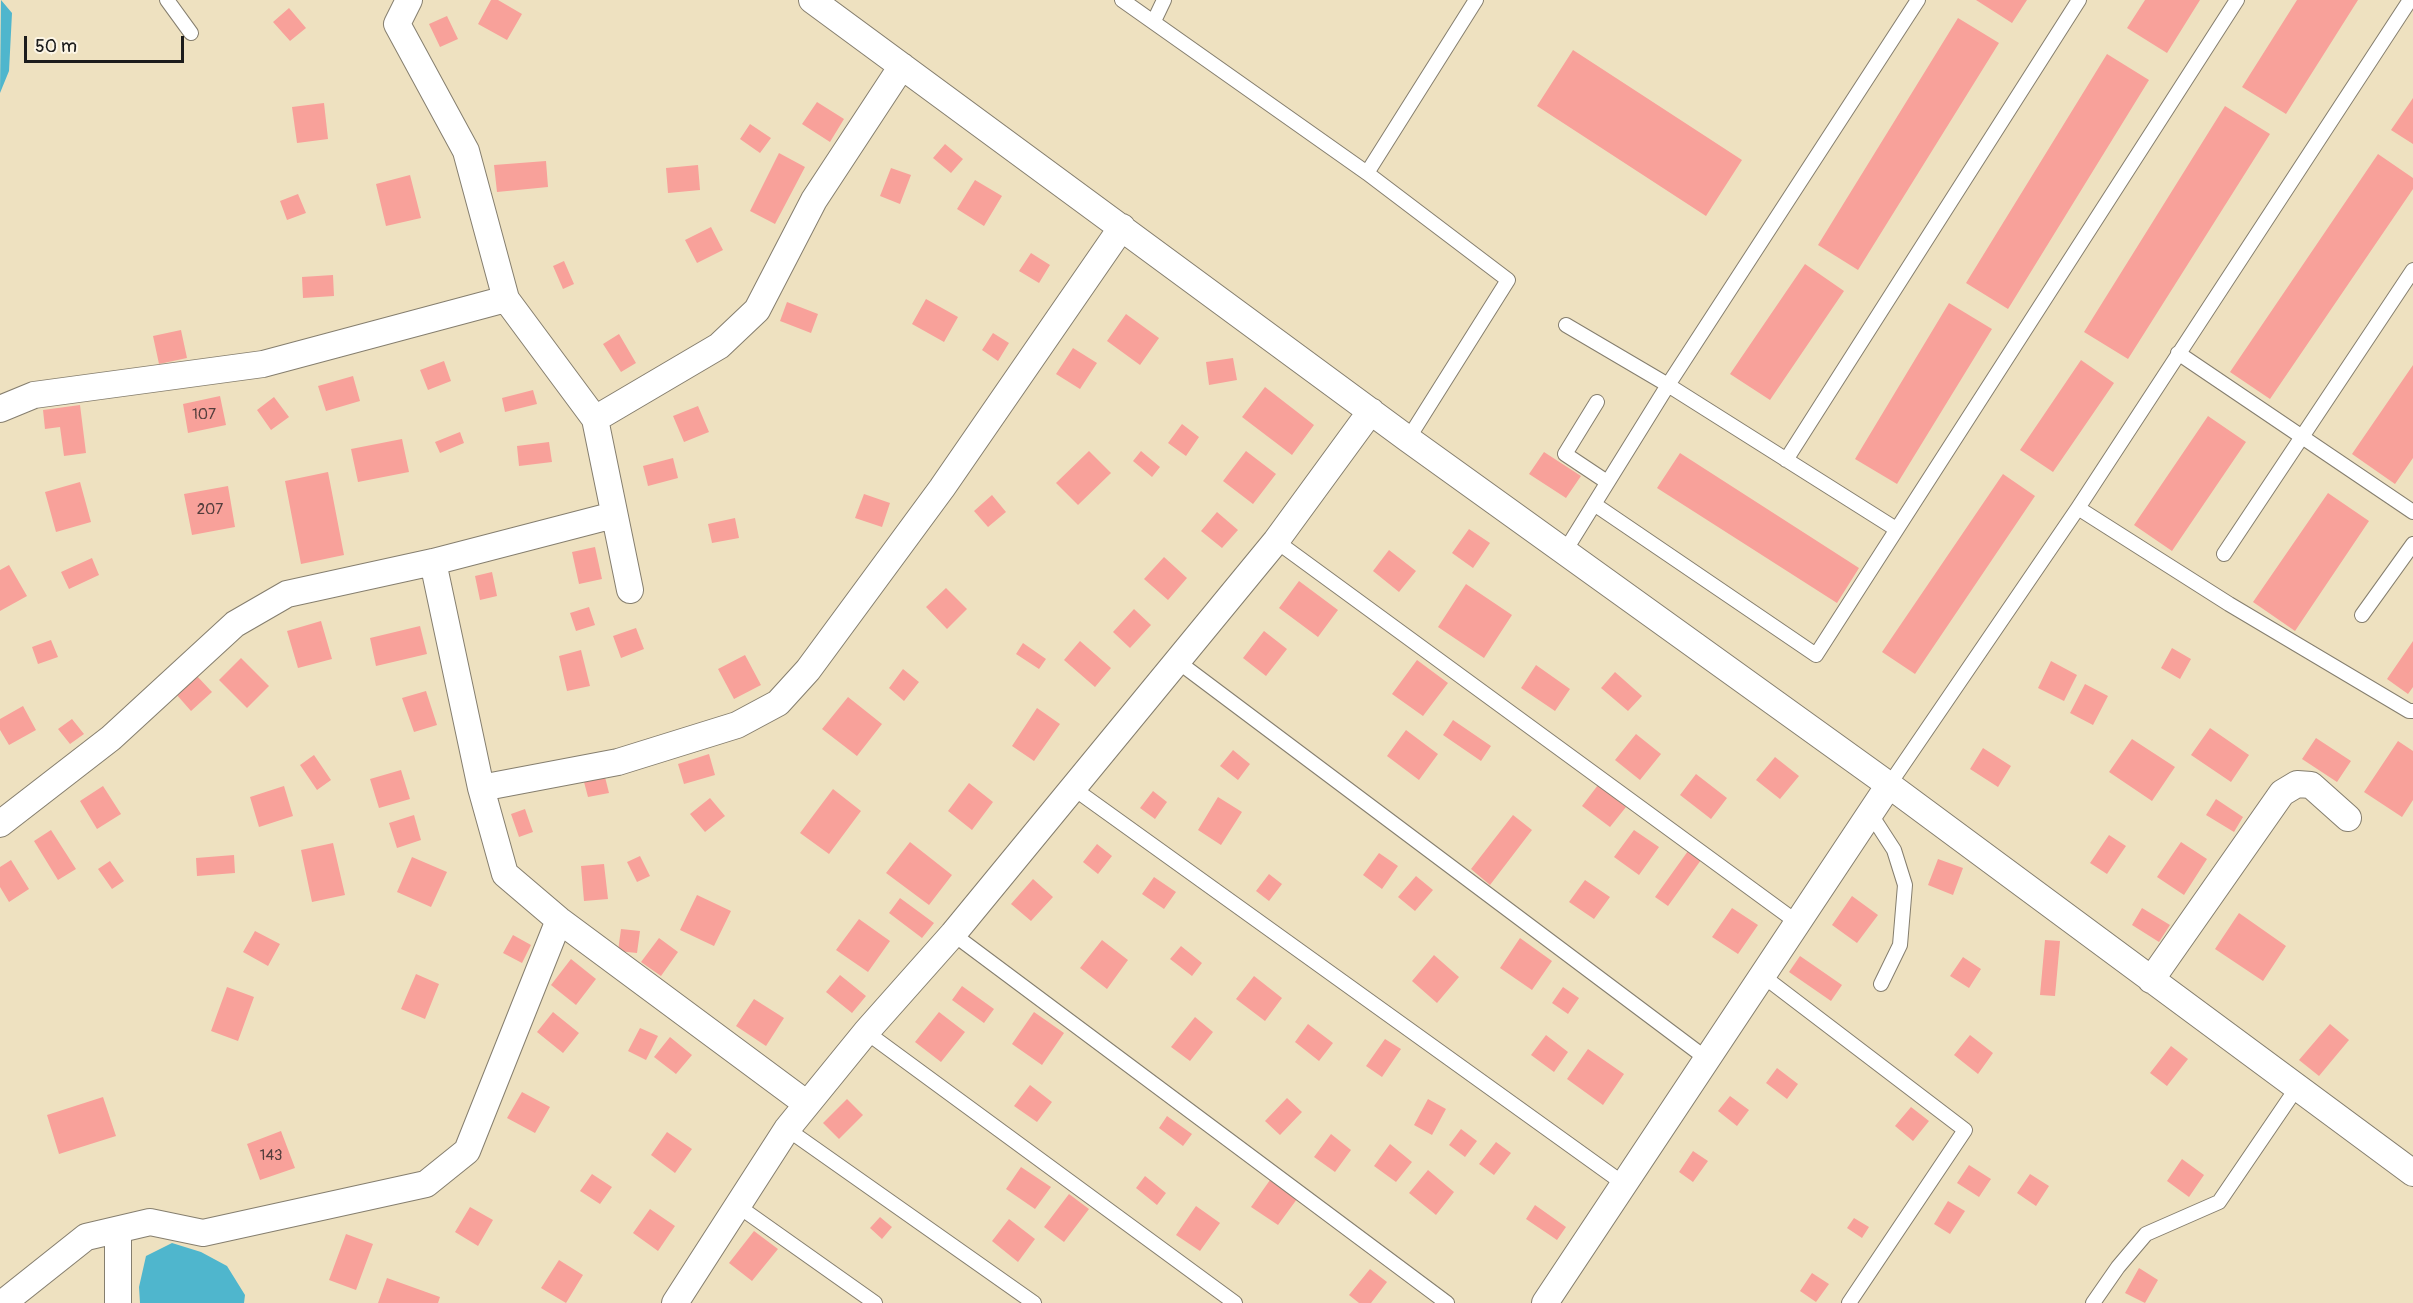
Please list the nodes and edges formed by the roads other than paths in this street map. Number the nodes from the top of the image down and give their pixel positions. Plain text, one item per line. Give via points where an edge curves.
1 (166, 0) edge
2 (409, 0) edge
3 (1122, 0) edge
4 (1164, 0) edge
5 (1476, 0) edge
6 (1918, 0) edge
7 (2079, 0) edge
8 (2237, 0) edge
9 (2410, 0) edge
10 (818, 2) edge
11 (1154, 21) junction
12 (191, 33) dead end
13 (902, 66) junction
14 (1366, 173) junction
15 (1122, 227) junction
16 (2413, 270) edge
17 (506, 299) junction
18 (1566, 325) dead end
19 (2178, 353) junction
20 (1668, 385) junction
21 (1597, 402) dead end
22 (0, 408) edge
23 (1371, 411) junction
24 (595, 419) junction
25 (2302, 437) junction
26 (1408, 439) junction
27 (1786, 460) junction
28 (1607, 482) junction
29 (1594, 504) junction
30 (2078, 508) junction
31 (2413, 512) edge
32 (614, 515) junction
33 (1896, 529) junction
34 (1276, 541) junction
35 (2413, 544) edge
36 (1565, 551) junction
37 (2224, 554) dead end
38 (433, 562) junction
39 (630, 590) dead end
40 (2362, 615) dead end
41 (1177, 661) junction
42 (2413, 711) edge
43 (1889, 785) junction
44 (481, 788) junction
45 (1073, 788) junction
46 (1870, 813) junction
47 (2348, 818) dead end
48 (0, 824) edge
49 (559, 920) junction
50 (1797, 923) junction
51 (953, 934) junction
52 (1763, 975) junction
53 (2151, 980) junction
54 (1881, 984) dead end
55 (866, 1032) junction
56 (1707, 1059) junction
57 (2298, 1086) junction
58 (807, 1104) junction
59 (787, 1129) junction
60 (2413, 1173) edge
61 (1624, 1184) junction
62 (738, 1206) junction
63 (118, 1231) junction
64 (3, 1303) edge
65 (118, 1303) edge
66 (675, 1303) edge
67 (875, 1303) edge
68 (1034, 1303) edge
69 (1235, 1303) edge
70 (1447, 1303) edge
71 (1545, 1303) edge
72 (1850, 1303) edge
73 (2094, 1303) edge

1 - 12 lane
2 - 17 street via 397,24 466,151
3 - 11 lane
4 - 11 lane
5 - 14 lane
6 - 20 lane
7 - 27 lane
8 - 33 lane
9 - 19 lane
10 - 13 street
11 - 14 lane
13 - 15 street
13 - 24 street via 814,200 757,310 719,346
14 - 26 lane via 1508,280
15 - 23 street
15 - 44 street via 942,488 808,670 778,703 737,725 618,762
16 - 25 lane
17 - 22 street via 262,364 34,395
17 - 24 street
18 - 20 lane
19 - 25 lane
19 - 30 lane
20 - 27 lane
20 - 28 lane
21 - 28 lane via 1565,454
23 - 26 street
23 - 34 street
24 - 32 street
25 - 31 lane
25 - 37 lane
26 - 36 street
27 - 33 lane
28 - 29 lane
29 - 33 lane via 1816,655
29 - 36 lane
30 - 42 lane via 2229,604
30 - 43 lane
32 - 38 street
32 - 39 street
34 - 41 street
34 - 50 lane
35 - 40 lane
36 - 43 street
38 - 44 street
38 - 48 street via 287,594 235,624 111,738
41 - 45 street
41 - 56 lane
43 - 46 street
43 - 53 street
44 - 49 street via 505,874
45 - 51 street
45 - 61 lane
46 - 50 street
46 - 54 lane via 1894,850 1905,885 1900,945
47 - 53 street via 2311,785 2297,784 2282,793
49 - 58 street
49 - 63 street via 467,1151 426,1184 203,1233 150,1222
50 - 52 street
51 - 55 street
51 - 70 lane
52 - 56 street
52 - 72 lane via 1965,1130
53 - 57 street
55 - 58 street
55 - 69 lane
56 - 61 street
57 - 60 street
57 - 73 lane via 2219,1202 2146,1234
58 - 59 street
59 - 62 street
59 - 68 lane
61 - 71 street
62 - 66 street
62 - 67 lane
63 - 64 street via 86,1237
63 - 65 street

